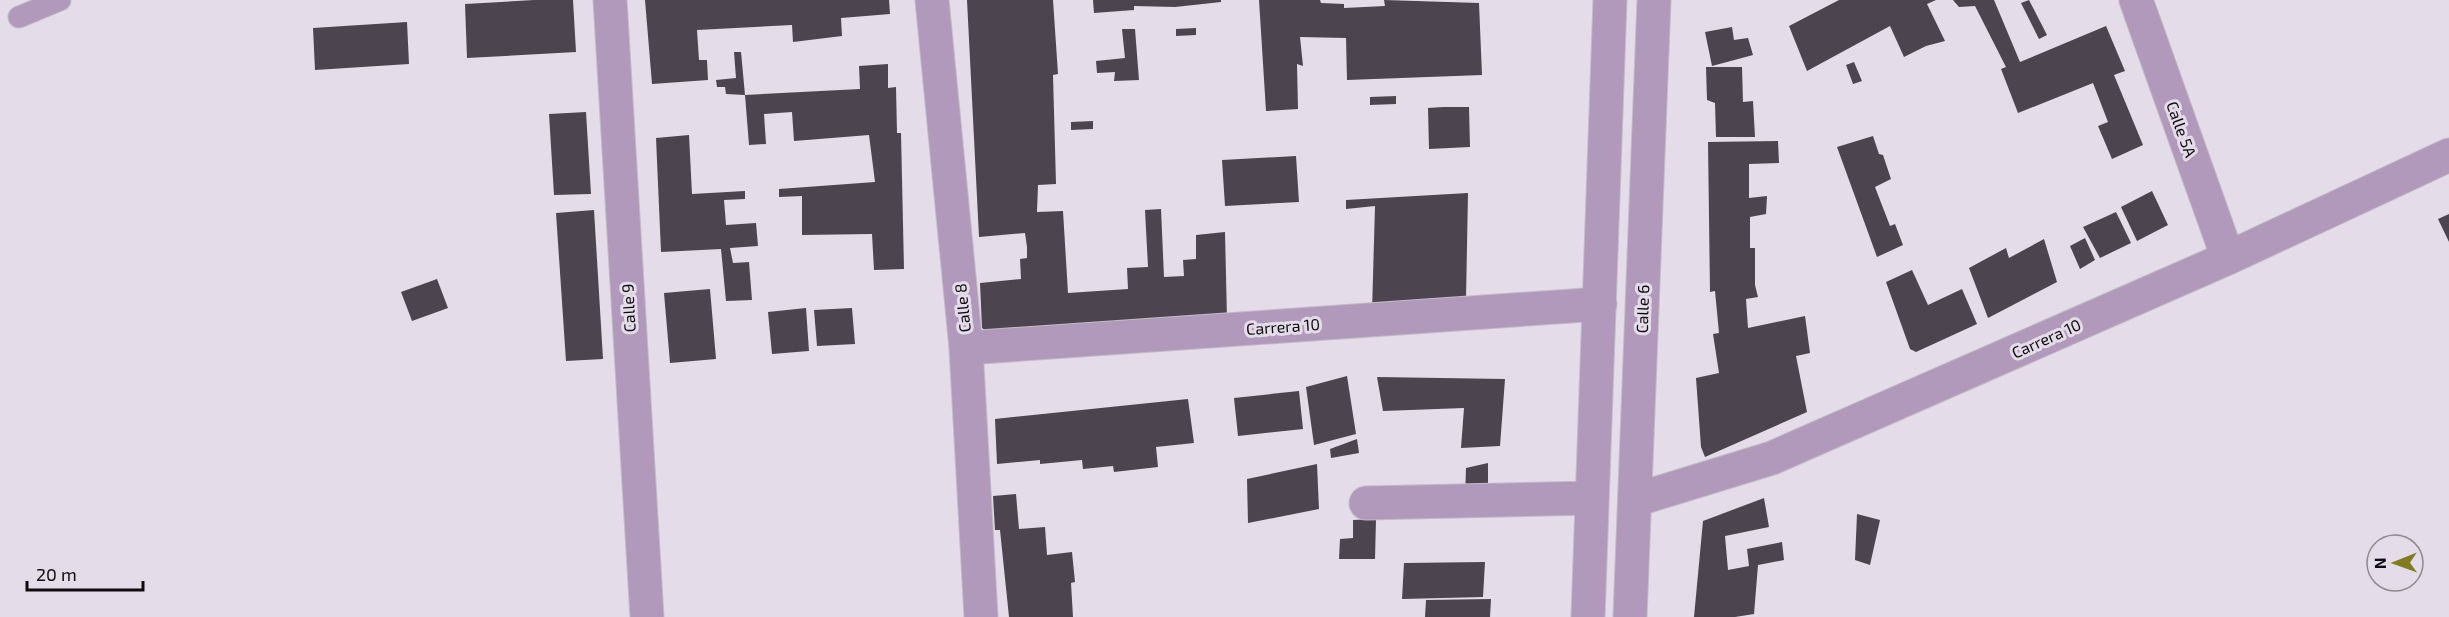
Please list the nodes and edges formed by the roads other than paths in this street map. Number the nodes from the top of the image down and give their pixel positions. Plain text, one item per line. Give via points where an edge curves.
1 (60, 0) edge
2 (610, 0) edge
3 (932, 0) edge
4 (1610, 0) edge
5 (1654, 0) edge
6 (2136, 0) edge
7 (19, 16) dead end
8 (2449, 155) edge
9 (2228, 258) junction
10 (1600, 304) junction
11 (966, 348) junction
12 (1592, 498) junction
13 (1635, 500) junction
14 (1366, 503) dead end
15 (647, 617) edge
16 (981, 617) edge
17 (1588, 617) edge
18 (1630, 617) edge

1 - 7 lane
2 - 15 street, Calle 9
3 - 11 street, Calle 8
4 - 10 street
5 - 13 street, Calle 6
6 - 9 street, Calle 5A
8 - 9 street, Carrera 10
9 - 13 street, Carrera 10 via 1772,458
10 - 11 street, Carrera 10
10 - 12 street
11 - 16 street, Calle 8
12 - 14 street
12 - 17 street
13 - 18 street, Calle 6

